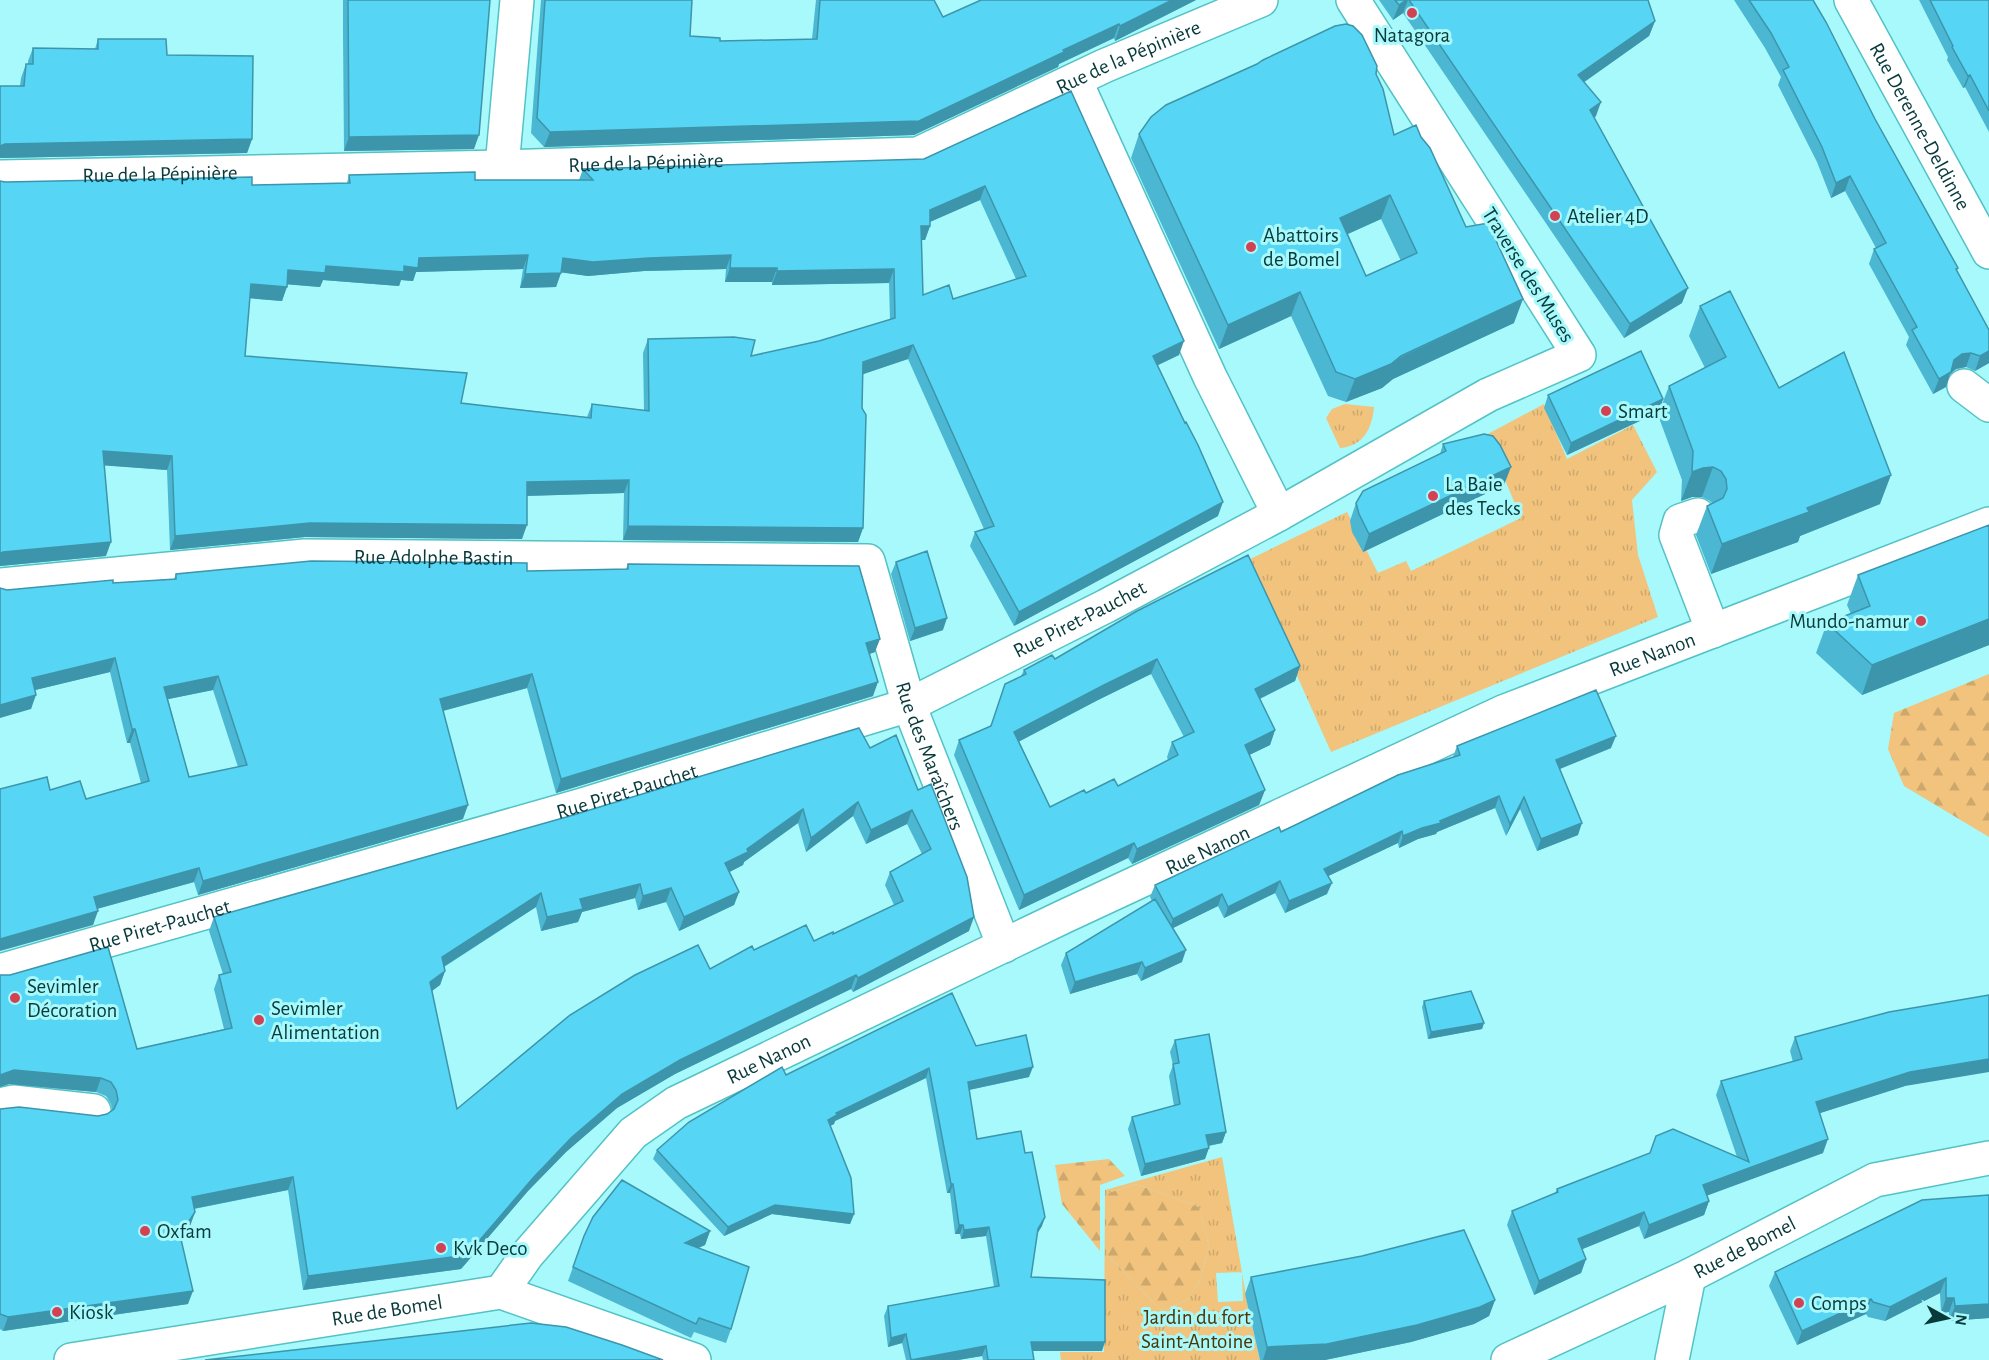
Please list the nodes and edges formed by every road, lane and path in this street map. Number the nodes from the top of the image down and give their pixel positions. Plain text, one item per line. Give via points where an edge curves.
1 (517, 0) edge
2 (1261, 0) edge
3 (1353, 0) edge
4 (1851, 0) edge
5 (1075, 80) junction
6 (502, 167) junction
7 (0, 177) edge
8 (1989, 252) edge
9 (1279, 514) junction
10 (1698, 515) dead end
11 (1989, 525) edge
12 (1227, 541) joint
13 (868, 561) joint
14 (0, 585) edge
15 (1713, 631) junction
16 (909, 705) junction
17 (1004, 946) junction
18 (0, 971) edge
19 (0, 1105) edge
20 (94, 1111) dead end
21 (1989, 1158) edge
22 (1689, 1276) junction
23 (501, 1292) junction
24 (71, 1360) edge
25 (694, 1360) edge
26 (1508, 1360) edge
27 (1672, 1360) edge

1 - 6 street
2 - 5 street, Rue de la Pépinière
3 - 9 street, Traverse des Muses via 1579,355 1488,395
4 - 8 street, Rue Derenne-Deldinne
5 - 6 street, Rue de la Pépinière via 918,154
5 - 9 street via 1210,377
6 - 7 street, Rue de la Pépinière
9 - 12 street, Traverse des Muses
10 - 15 street via 1680,521 1676,535
11 - 15 street, Rue Nanon
12 - 16 street, Rue Piret-Pauchet
13 - 14 street, Rue Adolphe Bastin via 305,556
13 - 16 street, Rue des Maraîchers
15 - 17 street, Rue Nanon via 1503,712
16 - 17 street, Rue des Maraîchers
16 - 18 street, Rue Piret-Pauchet via 582,805
17 - 23 street, Rue Nanon via 676,1103 633,1133 527,1255
19 - 20 street via 13,1102
21 - 22 street, Rue de Bomel via 1875,1180
22 - 26 street, Rue de Bomel
22 - 27 street
23 - 24 street, Rue de Bomel
23 - 25 street, Rue de Bomel

